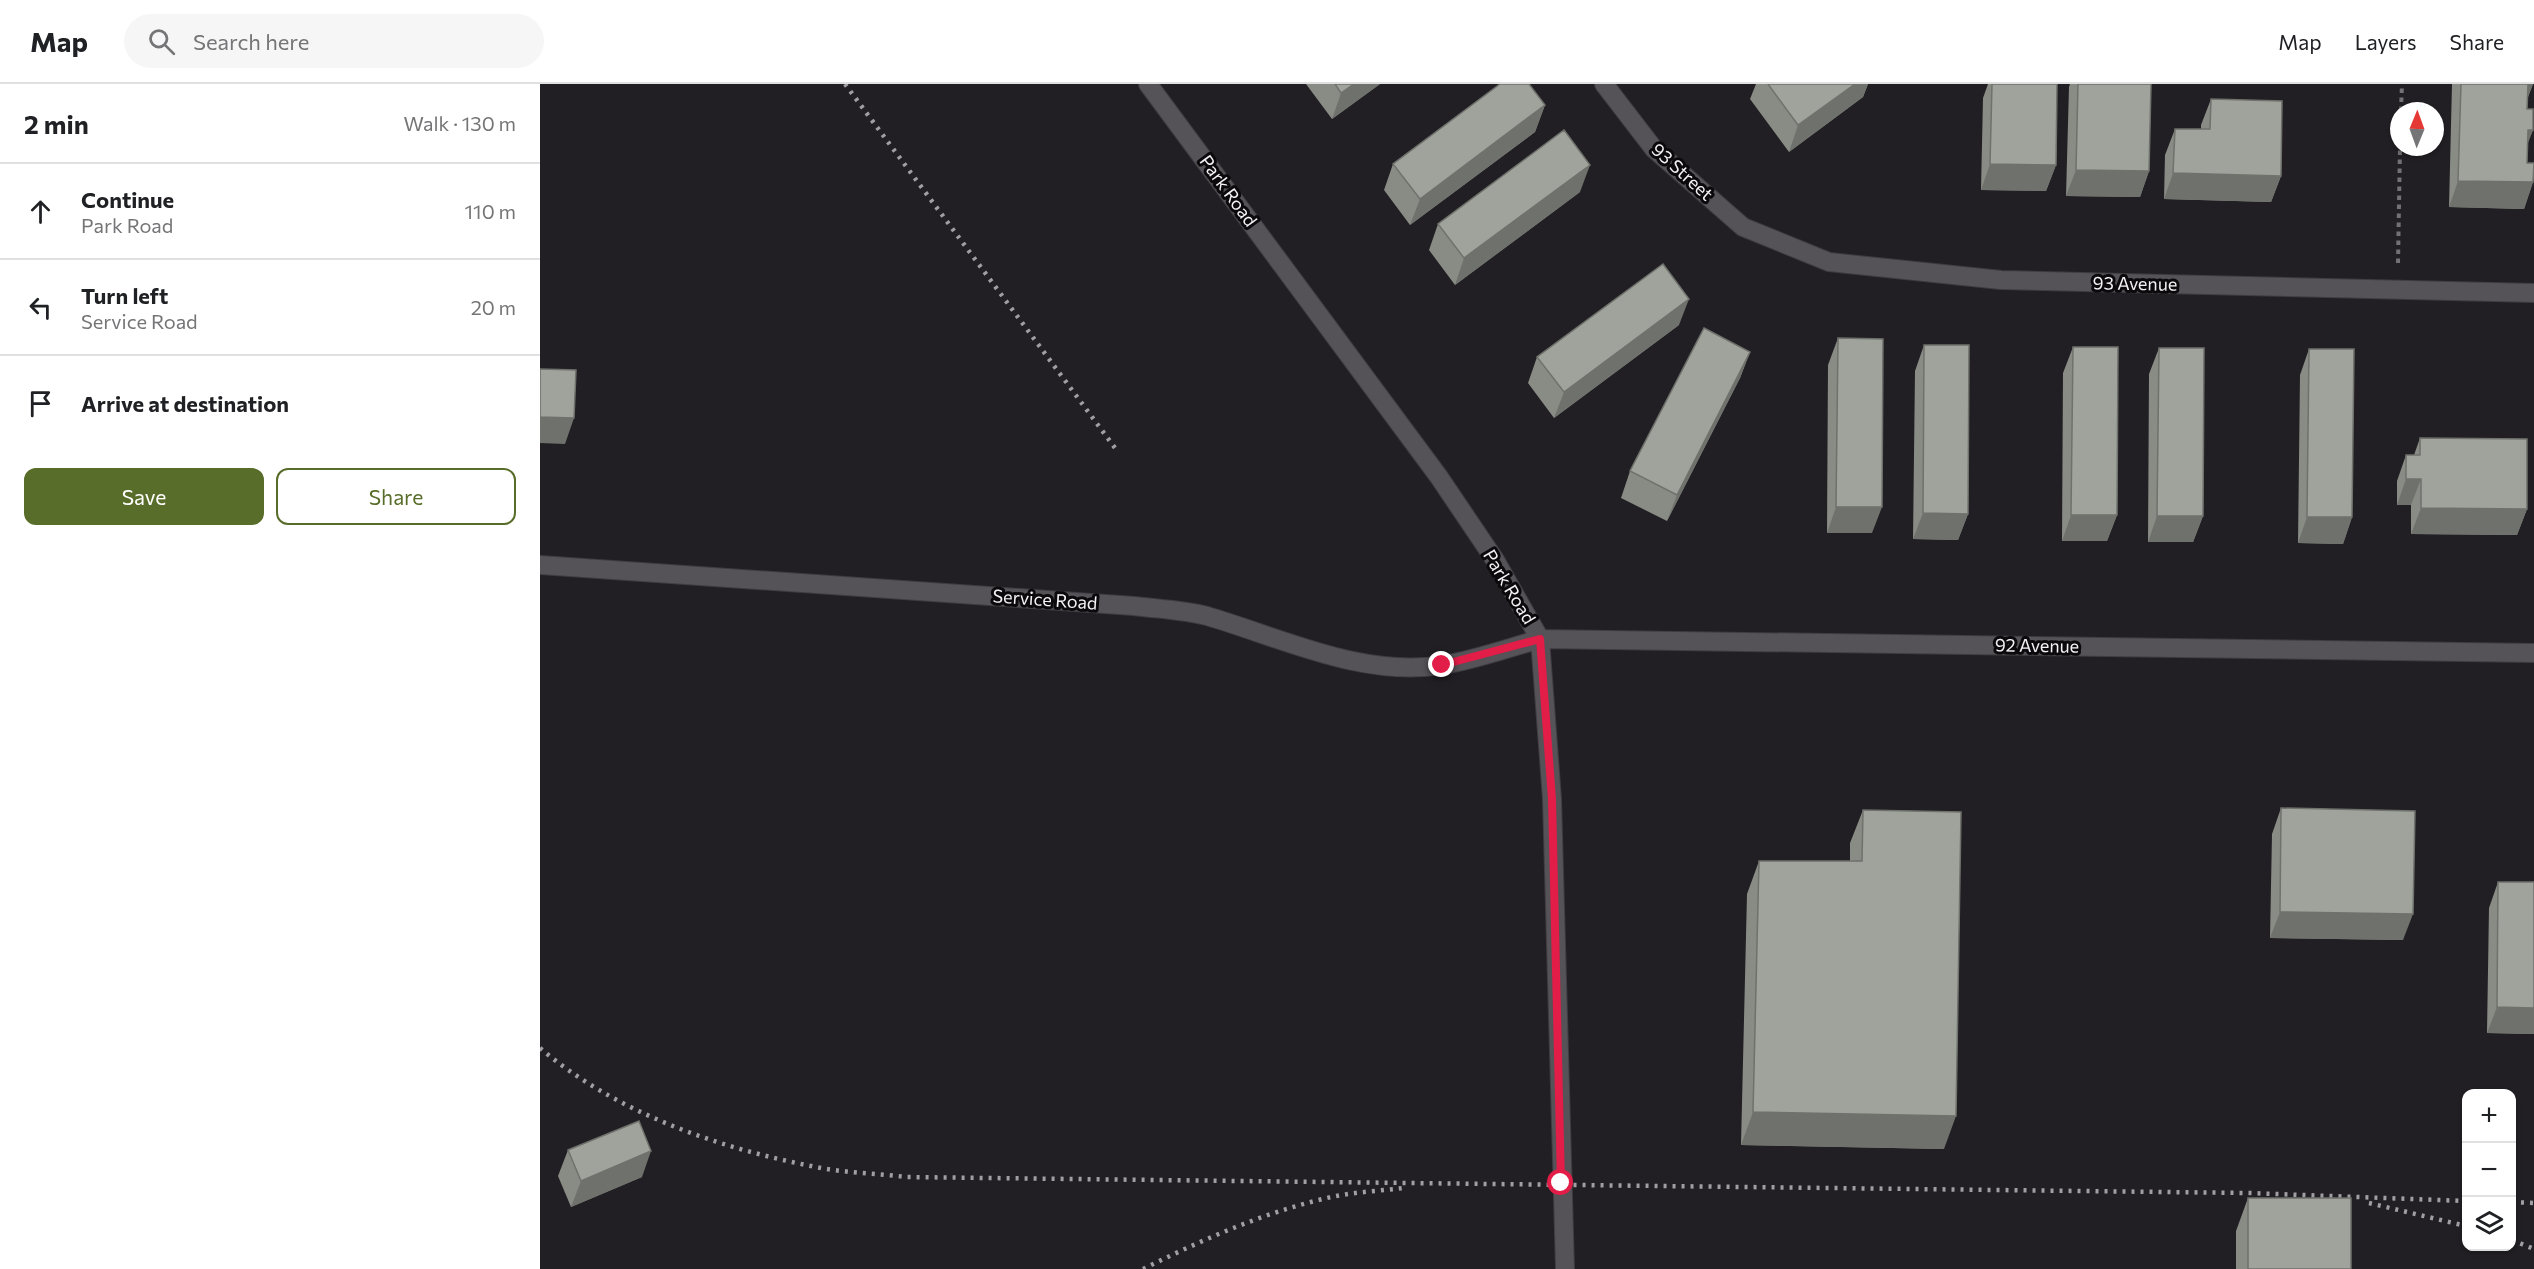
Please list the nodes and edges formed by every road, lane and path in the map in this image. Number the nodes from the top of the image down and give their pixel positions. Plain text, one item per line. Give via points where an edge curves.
1 (1148, 84) edge
2 (1604, 84) edge
3 (2402, 84) edge
4 (2401, 102) edge
5 (2400, 156) edge
6 (1743, 226) joint
7 (2398, 290) junction
8 (2534, 293) edge
9 (540, 565) edge
10 (1540, 639) junction
11 (2534, 653) edge
12 (1564, 1269) edge

1 - 10 street, Park Road via 1439,477 1495,560
2 - 6 street, 93 Street via 1654,149
3 - 4 path
5 - 7 path
6 - 7 street, 93 Avenue via 1829,262 2001,280
7 - 8 street, 93 Avenue
9 - 10 street, Service Road via 1134,606 1204,615 1311,650 1358,661 1401,665 1442,665
10 - 11 street, 92 Avenue
10 - 12 street, Park Road via 1552,799

